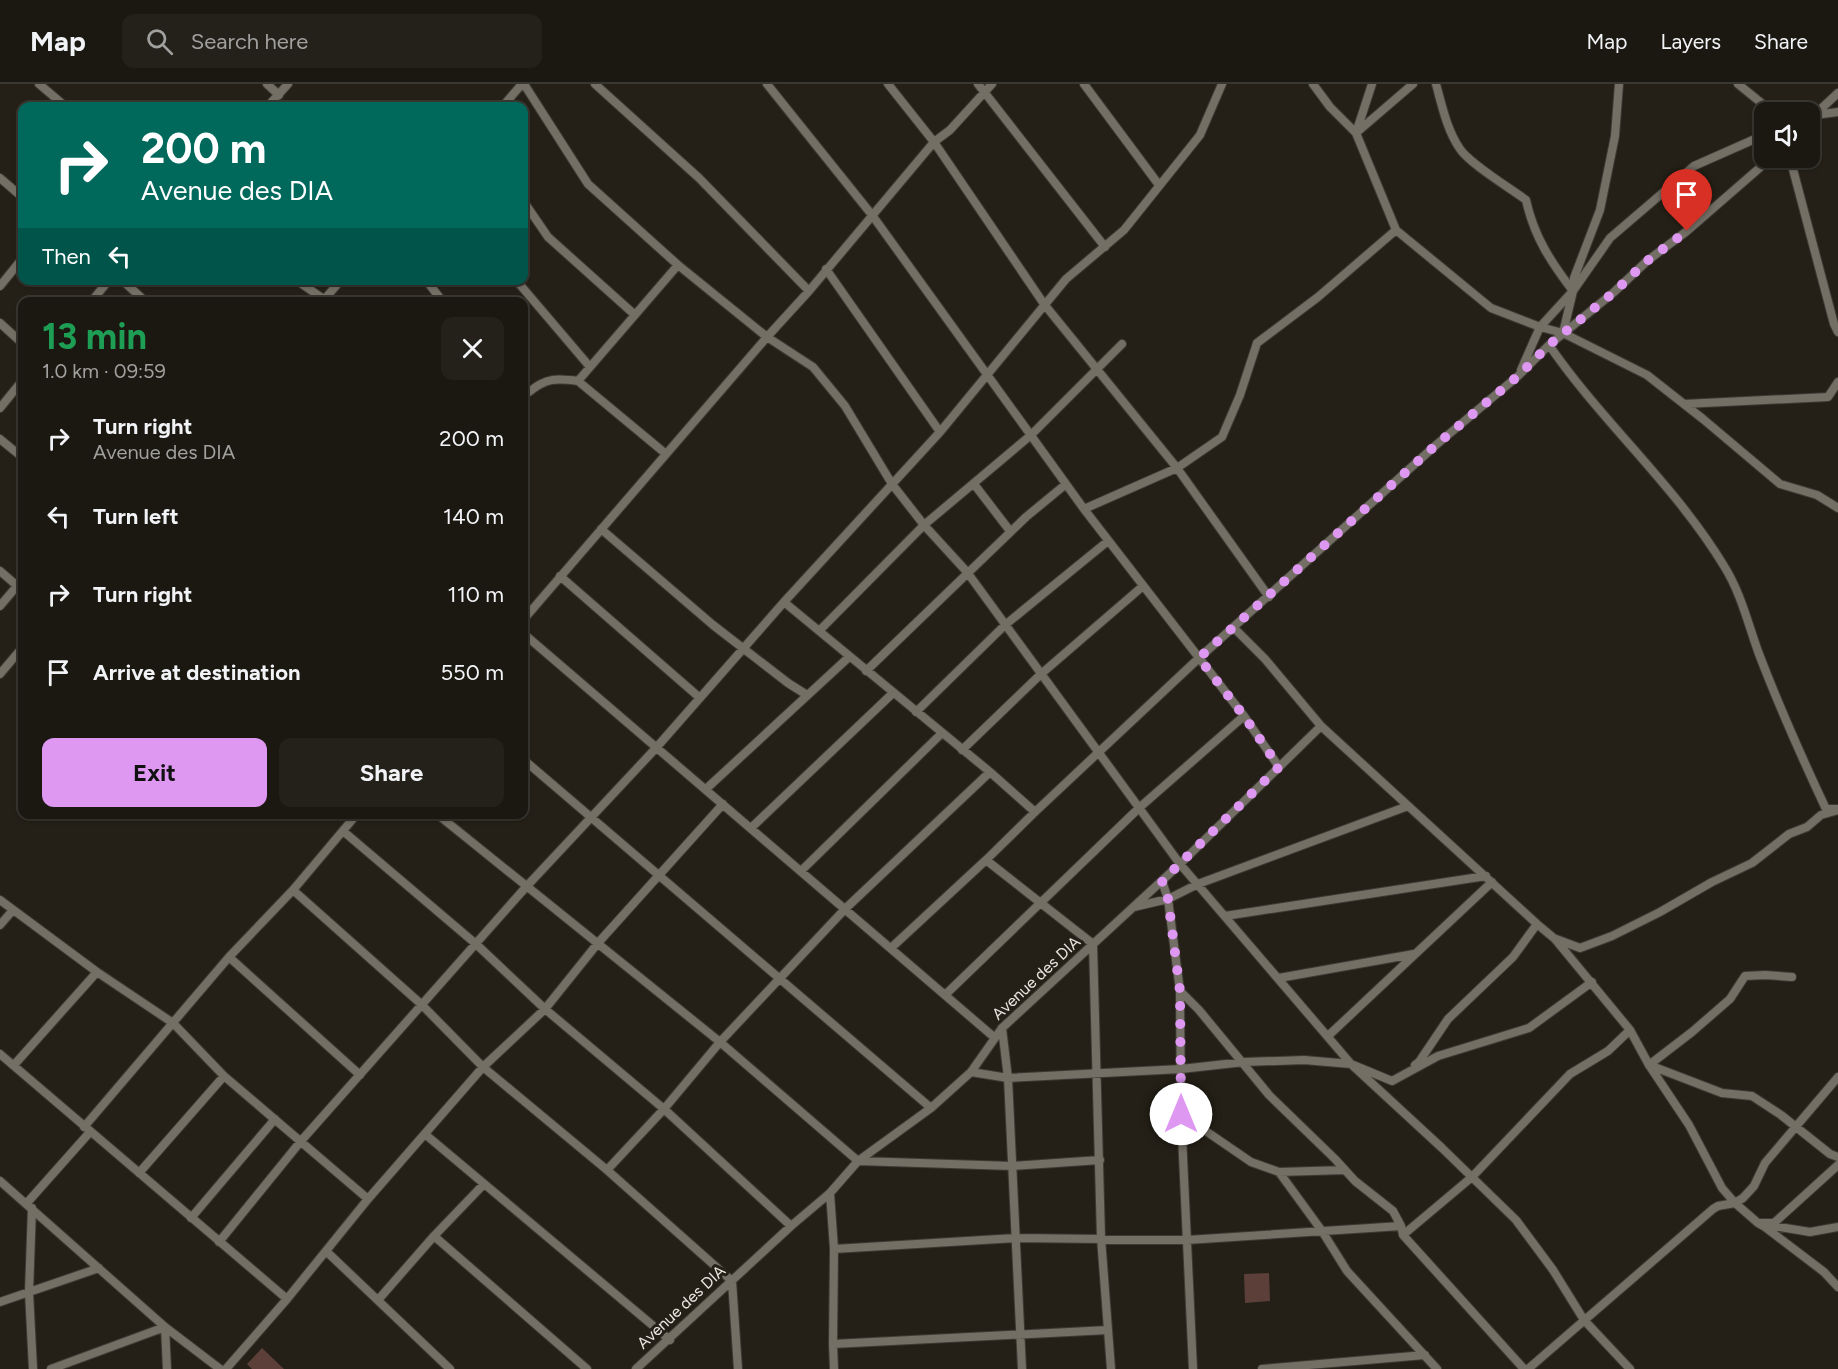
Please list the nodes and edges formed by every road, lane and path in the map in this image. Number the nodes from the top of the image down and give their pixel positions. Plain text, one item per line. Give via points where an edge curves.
1 (39, 84) edge
2 (267, 84) edge
3 (288, 84) edge
4 (523, 84) edge
5 (595, 84) edge
6 (767, 84) edge
7 (888, 84) edge
8 (978, 84) edge
9 (992, 84) edge
10 (1084, 84) edge
11 (1222, 84) edge
12 (1313, 84) edge
13 (1372, 84) edge
14 (1413, 84) edge
15 (1436, 84) edge
16 (1619, 84) edge
17 (1738, 84) edge
18 (984, 93) junction
19 (1838, 93) edge
20 (279, 94) junction
21 (60, 102) edge
22 (272, 102) edge
23 (507, 102) edge
24 (1760, 102) edge
25 (1820, 109) edge
26 (1838, 112) edge
27 (1820, 115) edge
28 (1356, 133) junction
29 (1754, 139) edge
30 (934, 142) junction
31 (1759, 168) edge
32 (1793, 168) edge
33 (0, 178) edge
34 (1160, 185) junction
35 (18, 194) edge
36 (528, 208) edge
37 (872, 215) junction
38 (1396, 230) junction
39 (1105, 247) junction
40 (18, 264) edge
41 (678, 265) junction
42 (826, 269) junction
43 (106, 285) edge
44 (127, 285) edge
45 (303, 285) edge
46 (338, 285) edge
47 (430, 285) edge
48 (520, 285) edge
49 (0, 286) edge
50 (809, 291) junction
51 (1573, 291) junction
52 (95, 297) edge
53 (141, 297) edge
54 (321, 297) edge
55 (328, 297) edge
56 (439, 297) edge
57 (1044, 304) junction
58 (635, 315) junction
59 (0, 323) edge
60 (1540, 327) junction
61 (1838, 332) edge
62 (1563, 333) junction
63 (767, 337) junction
64 (18, 339) edge
65 (1122, 344) dead end
66 (1549, 345) junction
67 (590, 367) junction
68 (1098, 369) junction
69 (988, 375) junction
70 (1518, 376) junction
71 (578, 381) junction
72 (1838, 382) edge
73 (18, 386) edge
74 (528, 392) edge
75 (1684, 404) junction
76 (0, 408) edge
77 (940, 432) junction
78 (1031, 435) junction
79 (0, 439) edge
80 (18, 454) edge
81 (666, 454) junction
82 (1177, 468) junction
83 (892, 483) junction
84 (974, 484) junction
85 (1066, 484) junction
86 (1838, 508) edge
87 (1084, 509) junction
88 (924, 525) junction
89 (601, 529) junction
90 (1011, 531) junction
91 (1108, 541) junction
92 (0, 571) edge
93 (967, 572) junction
94 (560, 576) junction
95 (18, 586) edge
96 (1143, 586) junction
97 (18, 590) edge
98 (1269, 597) junction
99 (784, 602) junction
100 (0, 606) edge
101 (528, 614) edge
102 (1005, 625) junction
103 (1234, 628) junction
104 (819, 631) junction
105 (528, 636) edge
106 (744, 649) junction
107 (18, 653) edge
108 (849, 657) junction
109 (1199, 658) junction
110 (866, 671) junction
111 (0, 674) edge
112 (1041, 674) junction
113 (893, 693) junction
114 (807, 694) junction
115 (700, 698) junction
116 (916, 712) junction
117 (1244, 716) junction
118 (1321, 726) junction
119 (942, 733) junction
120 (656, 748) junction
121 (963, 750) junction
122 (1099, 753) junction
123 (528, 763) edge
124 (1279, 767) junction
125 (990, 772) junction
126 (706, 789) junction
127 (723, 804) junction
128 (1408, 806) junction
129 (1139, 808) junction
130 (1838, 810) edge
131 (1035, 812) junction
132 (593, 818) junction
133 (353, 819) edge
134 (443, 819) edge
135 (751, 828) junction
136 (343, 831) junction
137 (986, 860) junction
138 (1180, 864) junction
139 (801, 871) junction
140 (660, 875) junction
141 (1489, 879) junction
142 (1162, 881) junction
143 (1198, 884) junction
144 (526, 887) junction
145 (293, 890) junction
146 (1168, 899) junction
147 (0, 900) edge
148 (1041, 902) junction
149 (1133, 908) junction
150 (845, 909) junction
151 (13, 910) junction
152 (1226, 916) junction
153 (1537, 924) junction
154 (0, 926) edge
155 (1555, 939) junction
156 (598, 943) junction
157 (476, 944) junction
158 (1093, 944) junction
159 (891, 948) junction
160 (1416, 954) junction
161 (229, 957) junction
162 (97, 972) junction
163 (1792, 977) dead end
164 (1279, 978) junction
165 (781, 979) junction
166 (1592, 982) junction
167 (1180, 991) junction
168 (945, 995) junction
169 (422, 1004) junction
170 (545, 1009) junction
171 (172, 1023) junction
172 (1002, 1028) junction
173 (1630, 1030) junction
174 (1328, 1036) junction
175 (995, 1038) junction
176 (720, 1042) junction
177 (0, 1054) edge
178 (1244, 1062) junction
179 (1351, 1064) junction
180 (14, 1065) junction
181 (1649, 1065) junction
182 (483, 1067) junction
183 (1181, 1069) junction
184 (970, 1072) junction
185 (1096, 1073) junction
186 (360, 1075) junction
187 (224, 1076) junction
188 (1838, 1077) edge
189 (1008, 1078) junction
190 (1392, 1081) junction
191 (931, 1108) junction
192 (664, 1109) junction
193 (1181, 1114) junction
194 (275, 1119) junction
195 (1796, 1127) junction
196 (87, 1130) junction
197 (426, 1135) junction
198 (301, 1141) junction
199 (1838, 1157) edge
200 (1100, 1160) junction
201 (858, 1161) junction
202 (1838, 1165) edge
203 (1012, 1166) junction
204 (607, 1170) junction
205 (1345, 1170) junction
206 (1279, 1172) junction
207 (139, 1173) junction
208 (1472, 1177) junction
209 (2, 1185) edge
210 (483, 1185) junction
211 (830, 1193) junction
212 (368, 1198) junction
213 (1735, 1203) junction
214 (29, 1206) junction
215 (191, 1218) junction
216 (1758, 1223) junction
217 (791, 1226) junction
218 (1401, 1226) junction
219 (1838, 1227) edge
220 (1322, 1231) junction
221 (1403, 1235) junction
222 (434, 1236) junction
223 (1016, 1238) junction
224 (1101, 1238) junction
225 (1187, 1240) junction
226 (219, 1242) junction
227 (834, 1249) junction
228 (326, 1251) junction
229 (99, 1268) junction
230 (732, 1281) junction
231 (1838, 1287) edge
232 (29, 1292) junction
233 (287, 1299) junction
234 (378, 1300) junction
235 (0, 1302) edge
236 (1584, 1320) junction
237 (165, 1327) junction
238 (1108, 1330) junction
239 (1020, 1334) junction
240 (670, 1340) junction
241 (832, 1344) junction
242 (1425, 1355) junction
243 (33, 1369) edge
244 (51, 1369) edge
245 (167, 1369) edge
246 (220, 1369) edge
247 (226, 1369) edge
248 (450, 1369) edge
249 (587, 1369) edge
250 (636, 1369) edge
251 (738, 1369) edge
252 (834, 1369) edge
253 (1022, 1369) edge
254 (1111, 1369) edge
255 (1193, 1369) edge
256 (1262, 1369) edge
257 (1437, 1369) edge
258 (1526, 1369) edge
259 (1630, 1369) edge

1 - 21 street
2 - 20 street
3 - 20 street
4 - 23 street
4 - 41 street via 588,184
5 - 50 street via 699,178
6 - 37 street
7 - 30 street
8 - 18 street
9 - 18 street
10 - 34 street
11 - 34 street via 1200,135
12 - 28 street
13 - 28 street
14 - 28 street
15 - 51 street via 1445,118 1460,150 1526,200 1532,225 1552,264
16 - 51 street via 1615,136 1600,210 1574,278
17 - 24 street
18 - 30 street
18 - 39 street
19 - 25 street
20 - 22 street
26 - 27 street
28 - 38 street
29 - 51 street via 1694,166 1611,238
30 - 37 street
30 - 57 street
31 - 62 street
32 - 61 street
33 - 35 street
34 - 39 street
36 - 58 street via 548,237
37 - 42 street
37 - 69 street
38 - 60 street via 1491,308
38 - 82 street via 1257,343 1222,437
39 - 57 street via 1066,279
40 - 49 street
41 - 58 street
41 - 63 street
42 - 50 street
42 - 77 street
43 - 52 street
44 - 53 street
45 - 54 street
46 - 55 street
47 - 56 street
48 - 67 street
50 - 63 street
51 - 60 street
51 - 62 street
57 - 68 street
57 - 69 street
58 - 67 street
59 - 64 street
60 - 62 street
60 - 70 street
62 - 66 street
62 - 75 street via 1647,375
63 - 81 street
63 - 83 street via 813,367 845,406
65 - 68 street
66 - 70 street
66 - 130 street via 1573,380 1698,526 1725,568 1811,778 1826,809
67 - 71 street
68 - 78 street
68 - 82 street
69 - 77 street
69 - 78 street
70 - 98 street
71 - 74 street via 555,378
71 - 81 street
72 - 75 street via 1828,397
73 - 76 street
75 - 86 street via 1780,484 1817,495
77 - 83 street
78 - 84 street
78 - 85 street
79 - 80 street
81 - 89 street
82 - 87 street
82 - 98 street
83 - 88 street
83 - 99 street
84 - 88 street
84 - 90 street
85 - 87 street
85 - 90 street
87 - 91 street
88 - 93 street
88 - 104 street
89 - 94 street
89 - 106 street
90 - 93 street
91 - 96 street
91 - 102 street
92 - 95 street
93 - 102 street
93 - 110 street
94 - 101 street
94 - 115 street
96 - 109 street
96 - 112 street
97 - 100 street
98 - 103 street
99 - 104 street
99 - 106 street
102 - 112 street
102 - 116 street
103 - 109 street
103 - 118 street
104 - 108 street
105 - 120 street
106 - 114 street
106 - 115 street
107 - 111 street
108 - 110 street
108 - 114 street
109 - 117 street
109 - 122 street
110 - 113 street
112 - 121 street
112 - 122 street
113 - 116 street
113 - 135 street
114 - 126 street
115 - 120 street
116 - 119 street
117 - 124 street
117 - 129 street
118 - 124 street, Avenue des DIA
118 - 128 street
119 - 121 street
119 - 139 street
120 - 126 street
120 - 132 street
121 - 125 street
122 - 129 street
122 - 131 street
123 - 132 street
124 - 138 street, Avenue des DIA
125 - 131 street
125 - 150 street
126 - 127 street
127 - 135 street
127 - 140 street
128 - 141 street
128 - 143 street
129 - 138 street
129 - 148 street
130 - 155 street via 1789,834 1752,863 1612,936 1580,948
131 - 137 street
132 - 140 street
132 - 144 street
133 - 136 street
134 - 144 street
135 - 139 street
136 - 145 street
136 - 157 street
137 - 148 street
137 - 159 street
138 - 142 street, Avenue des DIA
138 - 143 street
139 - 150 street
140 - 156 street
140 - 165 street
141 - 152 street
141 - 153 street
141 - 160 street
142 - 146 street
142 - 149 street, Avenue des DIA
143 - 146 street
143 - 152 street
144 - 156 street
144 - 157 street
145 - 161 street
145 - 169 street
146 - 149 street
146 - 167 street
147 - 151 street
148 - 158 street
148 - 168 street
149 - 158 street, Avenue des DIA
150 - 159 street
150 - 165 street
151 - 154 street
151 - 162 street
152 - 164 street
153 - 155 street
153 - 190 street via 1513,957 1448,1019 1419,1062
155 - 166 street
156 - 170 street
156 - 176 street
157 - 169 street
157 - 170 street
158 - 172 street, Avenue des DIA
158 - 185 street
159 - 168 street
160 - 164 street
160 - 174 street
161 - 171 street
161 - 186 street
162 - 171 street
162 - 180 street
163 - 181 street via 1745,976 1730,999
164 - 174 street
165 - 176 street
165 - 191 street
166 - 173 street
166 - 190 street via 1529,1028 1438,1056
167 - 178 street
167 - 183 street
168 - 175 street
169 - 182 street
169 - 186 street
170 - 182 street
170 - 192 street
171 - 187 street
171 - 196 street
172 - 175 street, Avenue des DIA
172 - 189 street
173 - 181 street
173 - 208 street via 1608,1051 1570,1074
174 - 179 street
175 - 184 street, Avenue des DIA
176 - 192 street
176 - 201 street
177 - 180 street
178 - 179 street via 1304,1060
178 - 183 street
178 - 205 street via 1269,1095
179 - 190 street
179 - 208 street
180 - 196 street
181 - 195 street via 1722,1093 1752,1096
181 - 213 street via 1689,1125 1716,1179
182 - 197 street
182 - 204 street
183 - 185 street
183 - 193 street
184 - 189 street
184 - 191 street, Avenue des DIA
185 - 189 street
185 - 200 street
186 - 198 street
187 - 194 street
187 - 207 street
188 - 195 street
189 - 203 street
191 - 201 street, Avenue des DIA
192 - 204 street
192 - 217 street
193 - 206 street via 1251,1162
193 - 225 street
194 - 198 street
194 - 215 street
195 - 199 street
195 - 213 street via 1765,1162 1754,1186
196 - 207 street
196 - 214 street
197 - 210 street
197 - 212 street
198 - 212 street
198 - 226 street
200 - 203 street
200 - 224 street
201 - 203 street
201 - 211 street, Avenue des DIA
202 - 216 street via 1774,1223
203 - 223 street
204 - 230 street
205 - 206 street
205 - 218 street via 1393,1210
206 - 220 street
207 - 215 street
208 - 221 street
208 - 236 street via 1516,1220
209 - 214 street
210 - 222 street
210 - 240 street
211 - 217 street, Avenue des DIA
211 - 227 street
212 - 228 street
213 - 216 street
213 - 236 street via 1713,1209
214 - 229 street
214 - 232 street
215 - 226 street
216 - 219 street via 1810,1232
216 - 231 street
217 - 230 street, Avenue des DIA
218 - 220 street
218 - 221 street
220 - 225 street
220 - 242 street via 1347,1271
221 - 258 street
222 - 234 street
222 - 249 street
223 - 224 street
223 - 227 street
223 - 239 street
224 - 225 street
224 - 238 street
225 - 255 street
226 - 233 street
227 - 241 street
228 - 233 street
228 - 234 street
229 - 232 street
229 - 237 street
230 - 240 street, Avenue des DIA
230 - 251 street
232 - 235 street
232 - 243 street
233 - 247 street
234 - 248 street
236 - 258 street
236 - 259 street
237 - 244 street
237 - 245 street
237 - 246 street
238 - 239 street
238 - 254 street
239 - 241 street
239 - 253 street
240 - 250 street, Avenue des DIA
241 - 252 street
242 - 256 street
242 - 257 street

